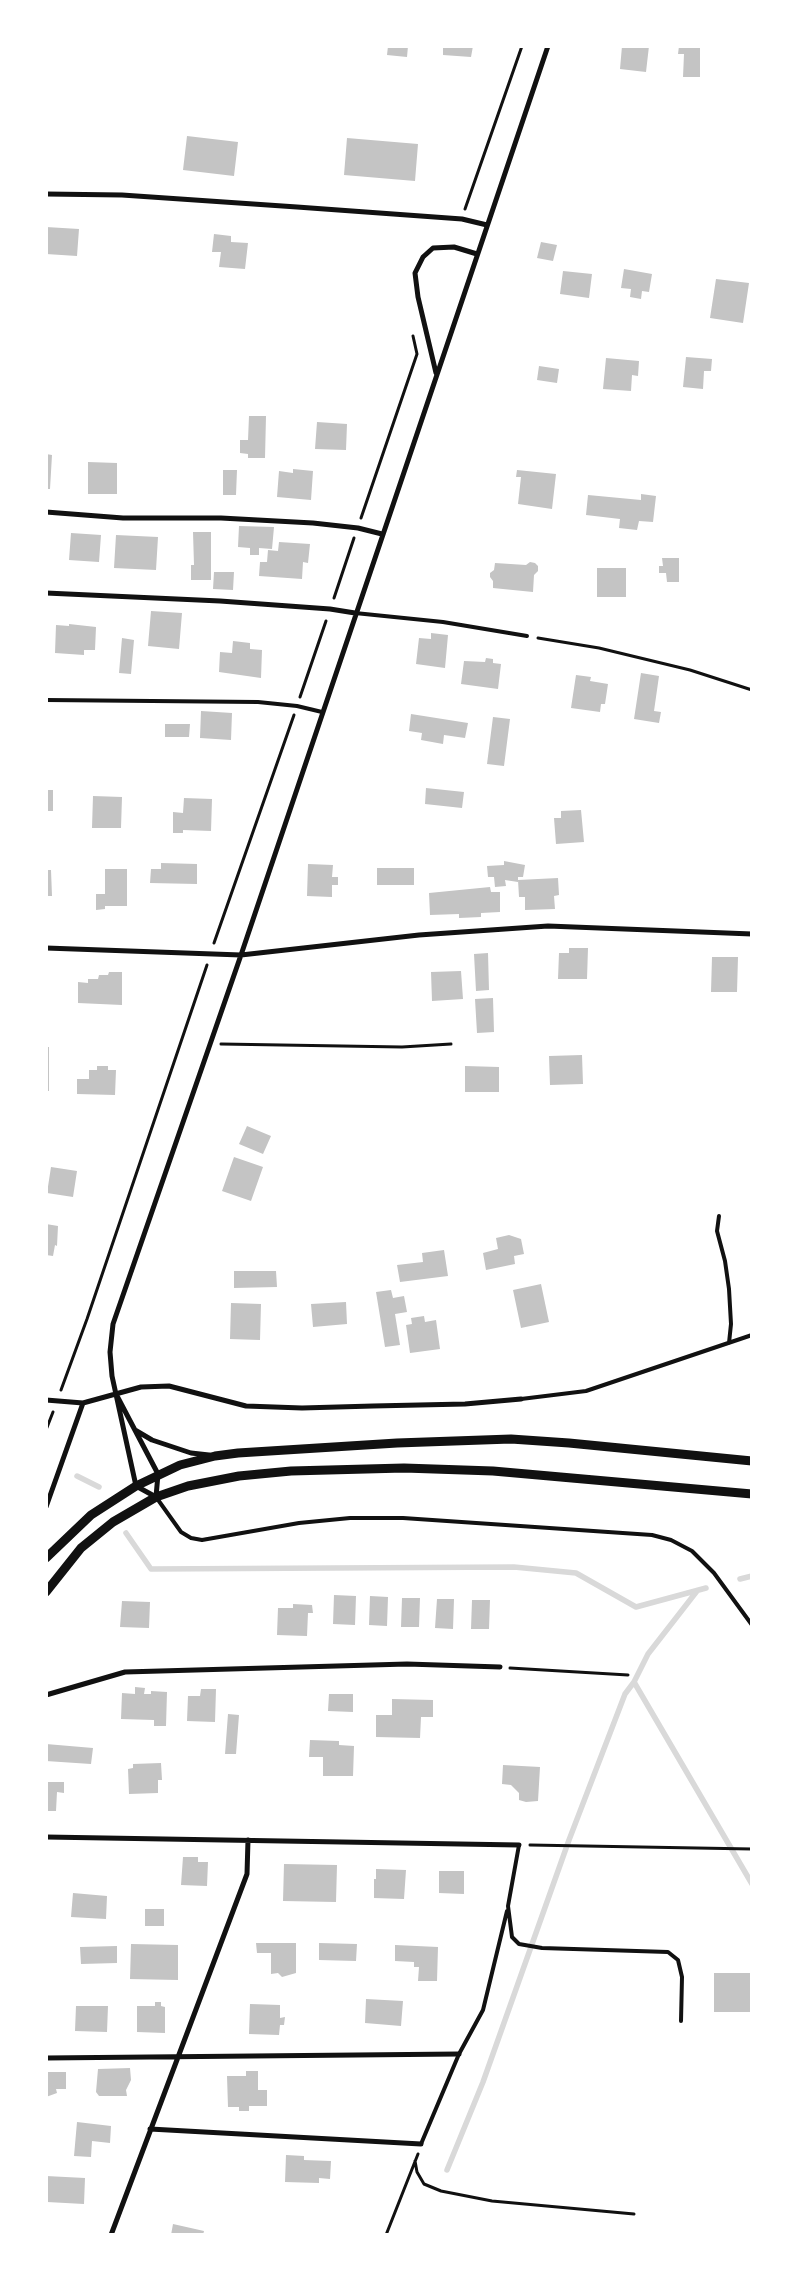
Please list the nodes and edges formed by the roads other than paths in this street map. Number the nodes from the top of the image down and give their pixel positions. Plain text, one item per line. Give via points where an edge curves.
1 (548, 46) edge
2 (46, 194) edge
3 (487, 225) junction
4 (476, 254) junction
5 (436, 373) junction
6 (46, 512) edge
7 (382, 534) junction
8 (46, 593) edge
9 (355, 614) junction
10 (527, 636) road end
11 (46, 700) edge
12 (322, 712) junction
13 (752, 934) edge
14 (46, 948) edge
15 (241, 955) junction
16 (719, 1216) dead end
17 (752, 1335) edge
18 (729, 1343) junction
19 (116, 1394) junction
20 (522, 1399) joint
21 (46, 1400) edge
22 (83, 1403) junction
23 (135, 1430) junction
24 (215, 1456) junction
25 (752, 1460) edge
26 (158, 1474) junction
27 (136, 1486) junction
28 (752, 1494) edge
29 (156, 1497) junction
30 (46, 1507) edge
31 (46, 1558) edge
32 (46, 1592) edge
33 (752, 1625) edge
34 (500, 1667) road end
35 (46, 1696) edge
36 (46, 1837) edge
37 (248, 1840) junction
38 (520, 1845) joint
39 (508, 1906) junction
40 (681, 2021) dead end
41 (459, 2054) junction
42 (178, 2056) junction
43 (46, 2058) edge
44 (150, 2129) junction
45 (421, 2144) joint
46 (111, 2235) edge

1 - 3 street
2 - 3 street via 122,195 297,207 462,219
3 - 4 street
4 - 5 street
4 - 5 street via 454,247 433,248 423,257 415,273
5 - 7 street
6 - 7 street via 123,518 221,518 314,523
7 - 9 street
8 - 9 street via 220,600
9 - 10 lane via 443,622
9 - 12 street
11 - 12 lane via 258,702
12 - 15 street
13 - 15 street via 548,926
14 - 15 street
15 - 19 street via 114,1324 110,1352
16 - 18 lane via 717,1232 729,1289
17 - 18 lane
18 - 20 lane via 586,1391
19 - 20 street via 141,1387 169,1386 246,1406 302,1408 465,1404
19 - 22 street
19 - 23 street
19 - 27 street
21 - 22 street
22 - 30 street
23 - 24 street via 191,1453
23 - 26 street
24 - 25 street via 397,1443 511,1439
24 - 26 street
26 - 27 street
26 - 29 street
27 - 29 street
27 - 31 street via 91,1515
28 - 29 street via 512,1473 404,1468 239,1476 188,1486
29 - 32 street via 113,1522 81,1548
29 - 33 lane via 181,1532 202,1540 299,1523 377,1518 652,1535 672,1540 692,1551 714,1573
34 - 35 street via 407,1664 125,1672
36 - 37 street
37 - 38 street
37 - 42 street via 247,1874
38 - 39 lane
39 - 40 lane via 510,1931 519,1944 542,1948 668,1952 678,1960 682,1977
39 - 41 lane via 483,2010
41 - 42 street
41 - 45 lane
42 - 43 street
42 - 44 street
44 - 45 street
44 - 46 street

